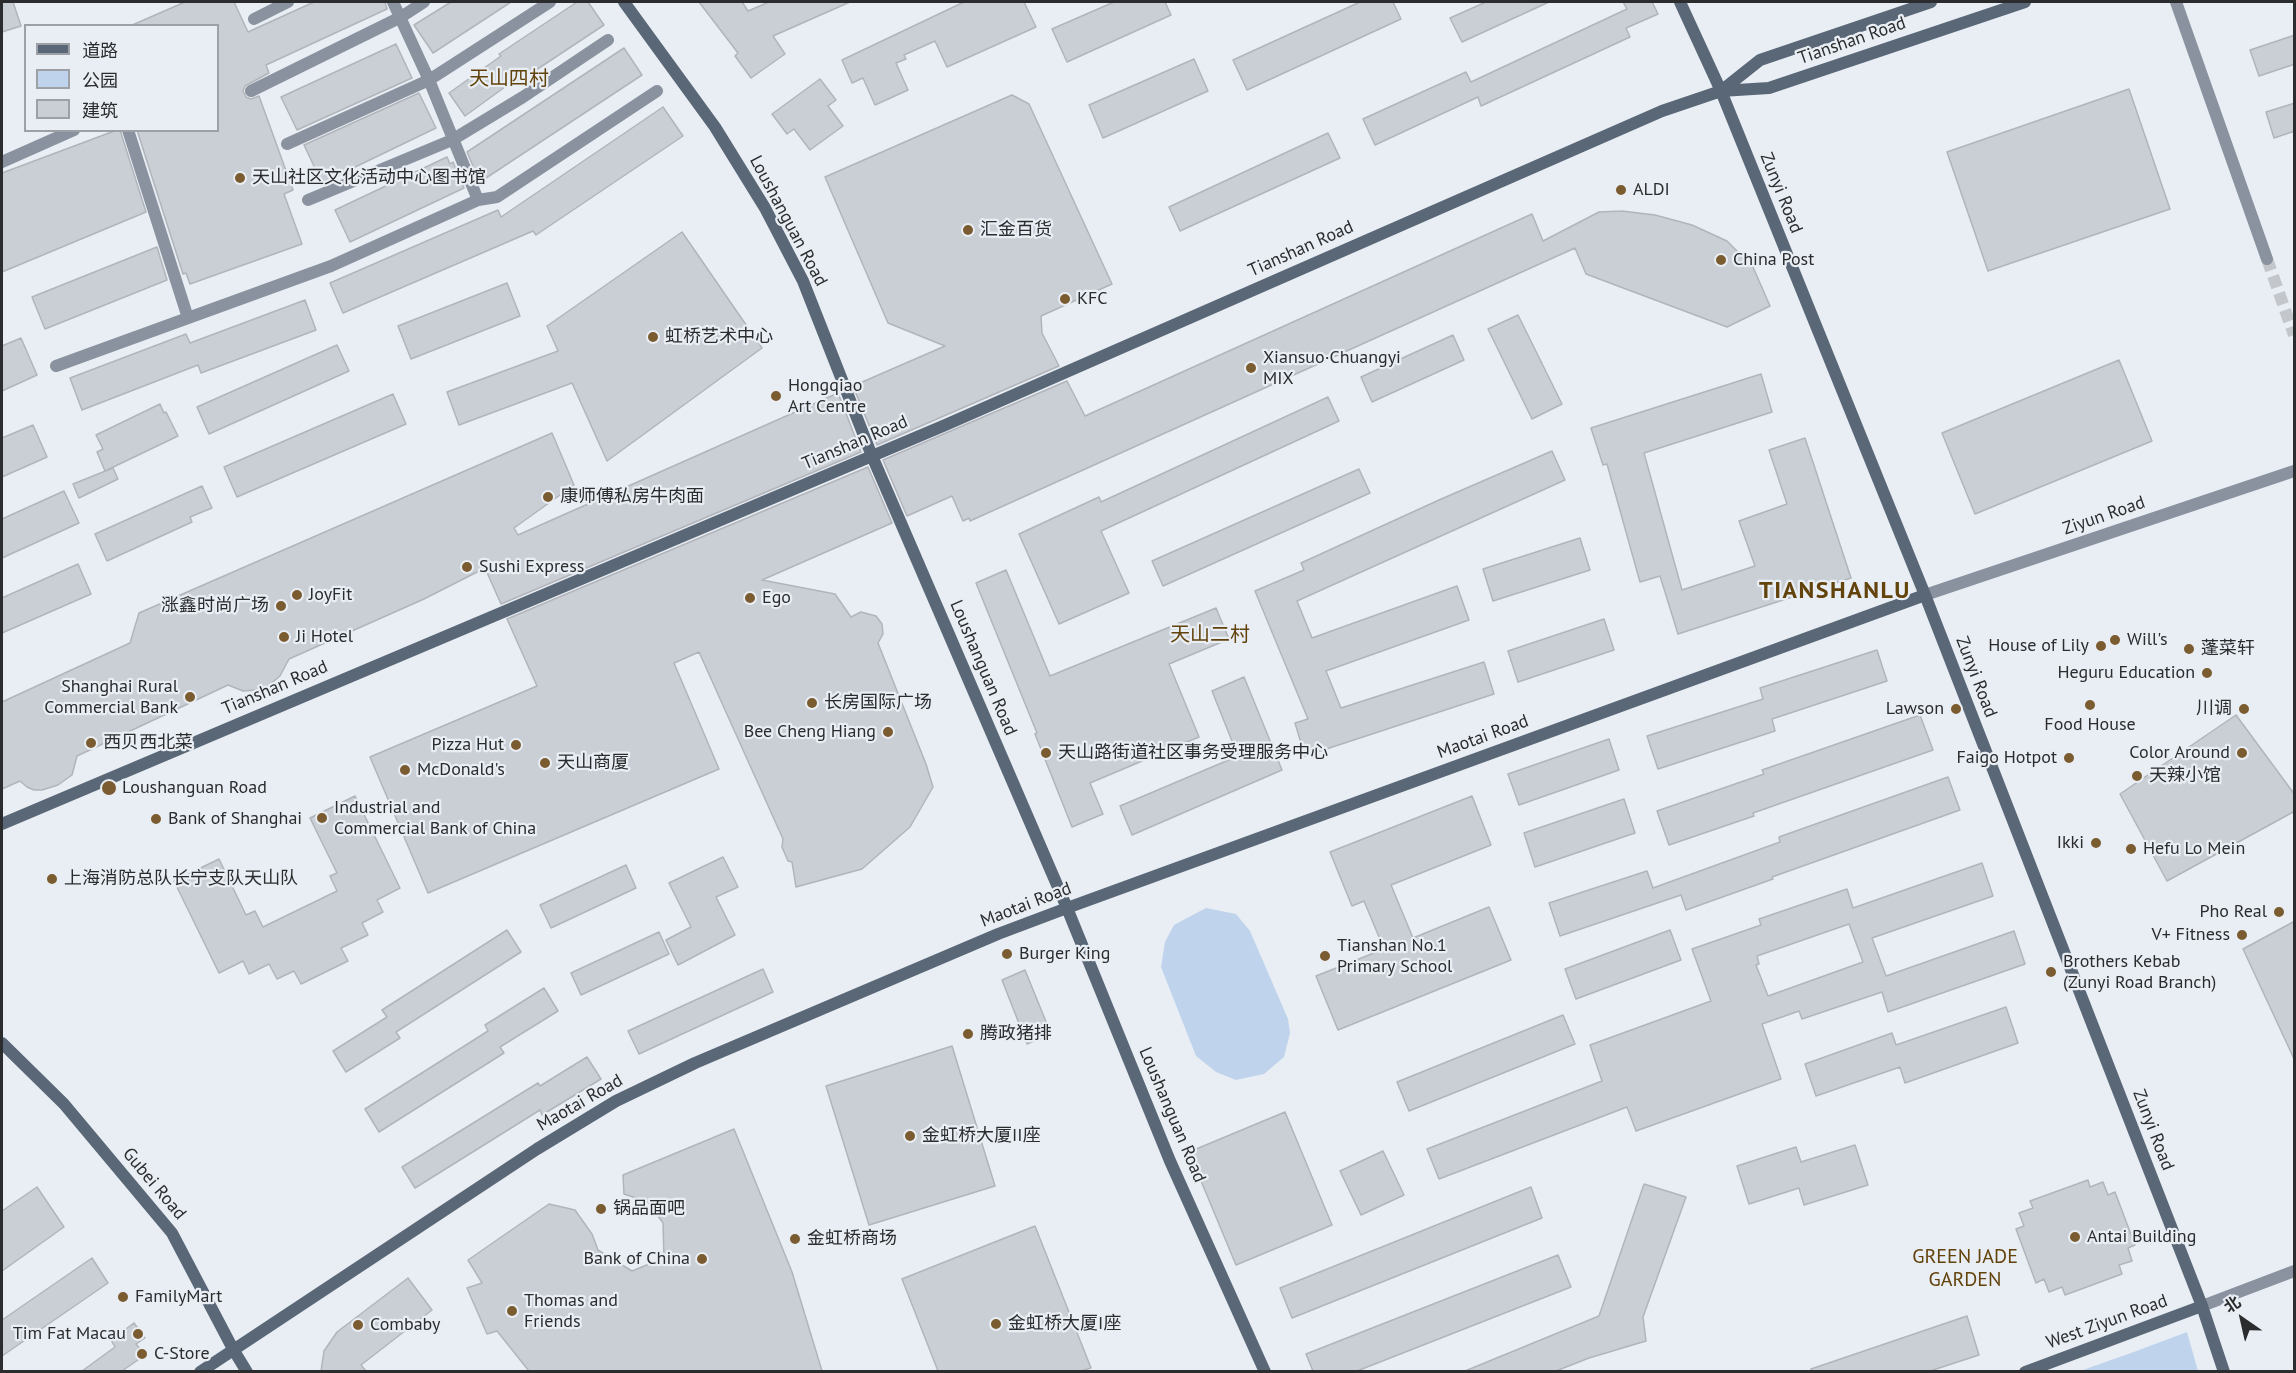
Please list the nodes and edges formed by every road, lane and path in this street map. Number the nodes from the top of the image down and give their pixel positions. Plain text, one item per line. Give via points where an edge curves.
1 (288, 2) edge
2 (393, 2) edge
3 (424, 2) edge
4 (550, 2) edge
5 (624, 2) edge
6 (1680, 2) edge
7 (1931, 2) edge
8 (2025, 2) edge
9 (2176, 2) edge
10 (401, 17) junction
11 (254, 19) dead end
12 (608, 40) dead end
13 (429, 80) junction
14 (251, 91) dead end
15 (657, 91) dead end
16 (1721, 91) junction
17 (70, 132) edge
18 (129, 132) edge
19 (452, 140) junction
20 (287, 144) dead end
21 (2, 162) edge
22 (308, 200) dead end
23 (478, 200) junction
24 (2268, 259) tunnel mouth
25 (188, 318) junction
26 (56, 366) dead end
27 (872, 456) junction
28 (2295, 471) edge
29 (1925, 595) junction
30 (2, 824) edge
31 (1067, 908) junction
32 (2, 1043) edge
33 (2295, 1270) edge
34 (2202, 1306) junction
35 (232, 1350) junction
36 (200, 1371) edge
37 (247, 1371) edge
38 (1265, 1371) edge
39 (2025, 1371) edge
40 (2224, 1371) edge

1 - 11 street
2 - 10 street
3 - 10 street
4 - 13 street
5 - 27 street, Loushanguan Road via 715,128 765,208 803,281
6 - 16 street, Zunyi Road
7 - 16 street, Tianshan Road via 1760,60
8 - 16 street, Tianshan Road via 1769,88
9 - 24 street
10 - 13 street
10 - 14 street
12 - 19 street
13 - 19 street
13 - 20 street
15 - 23 street via 497,197
16 - 27 street, Tianshan Road via 1662,111
16 - 29 street, Zunyi Road
17 - 21 street
18 - 25 street
19 - 22 street
19 - 23 street
23 - 25 street via 331,266
25 - 26 street
27 - 30 street, Tianshan Road
27 - 31 street, Loushanguan Road
28 - 29 street, Ziyun Road
29 - 31 street, Maotai Road
29 - 34 street, Zunyi Road
31 - 35 street, Maotai Road via 695,1063 616,1101
31 - 38 street, Loushanguan Road via 1170,1161
32 - 35 street, Gubei Road via 64,1104 172,1233
33 - 34 street
34 - 39 street, West Ziyun Road
34 - 40 street, Zunyi Road
35 - 36 street, Maotai Road
35 - 37 street, Gubei Road

